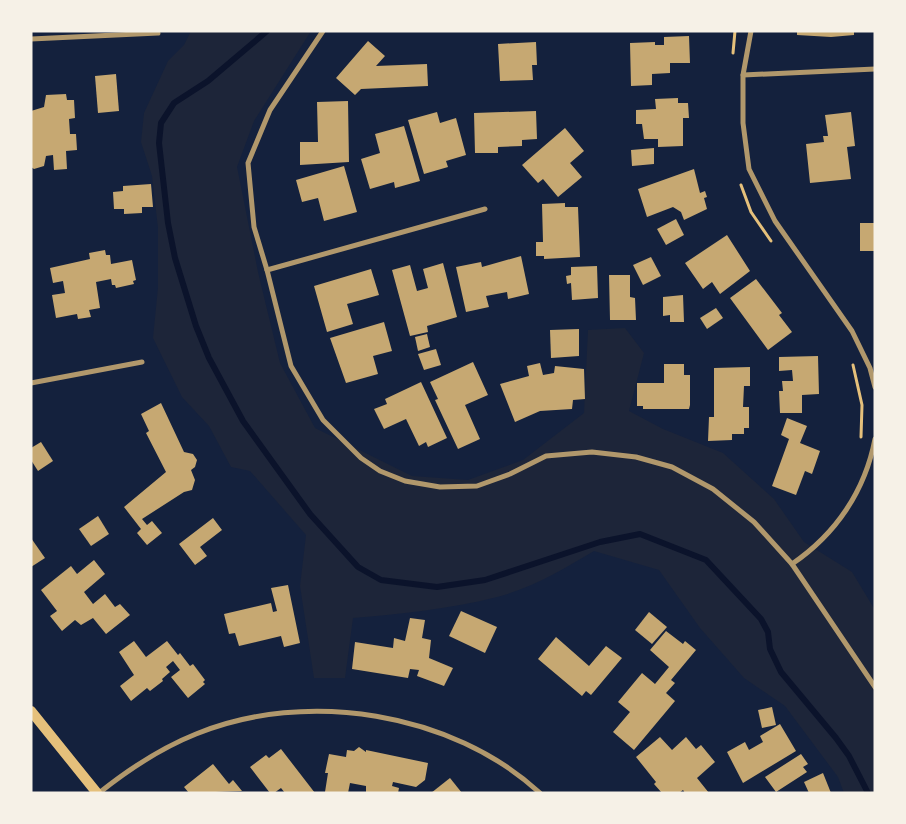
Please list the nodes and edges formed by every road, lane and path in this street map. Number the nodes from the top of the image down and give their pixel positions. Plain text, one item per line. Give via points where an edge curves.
1 (323, 31) edge
2 (751, 31) edge
3 (158, 33) dead end
4 (31, 39) edge
5 (875, 70) edge
6 (743, 75) junction
7 (486, 209) dead end
8 (267, 270) junction
9 (142, 362) dead end
10 (31, 383) edge
11 (875, 387) edge
12 (875, 439) edge
13 (792, 564) junction
14 (875, 687) edge
15 (31, 711) edge
16 (98, 793) edge
17 (540, 793) edge

1 - 8 street via 270,110 248,163 254,227
2 - 6 street
3 - 4 street
5 - 6 street
6 - 11 street via 743,123 749,169 774,221 852,331 870,368
7 - 8 street
8 - 13 street via 291,366 323,420 380,472 405,481 440,487 477,486 546,456 592,452 636,457 672,467 713,489 754,522
9 - 10 street
12 - 13 street via 870,464 840,522
13 - 14 street
15 - 16 main road
16 - 17 street via 164,748 198,733 233,722 315,712 355,714 431,730 468,744

